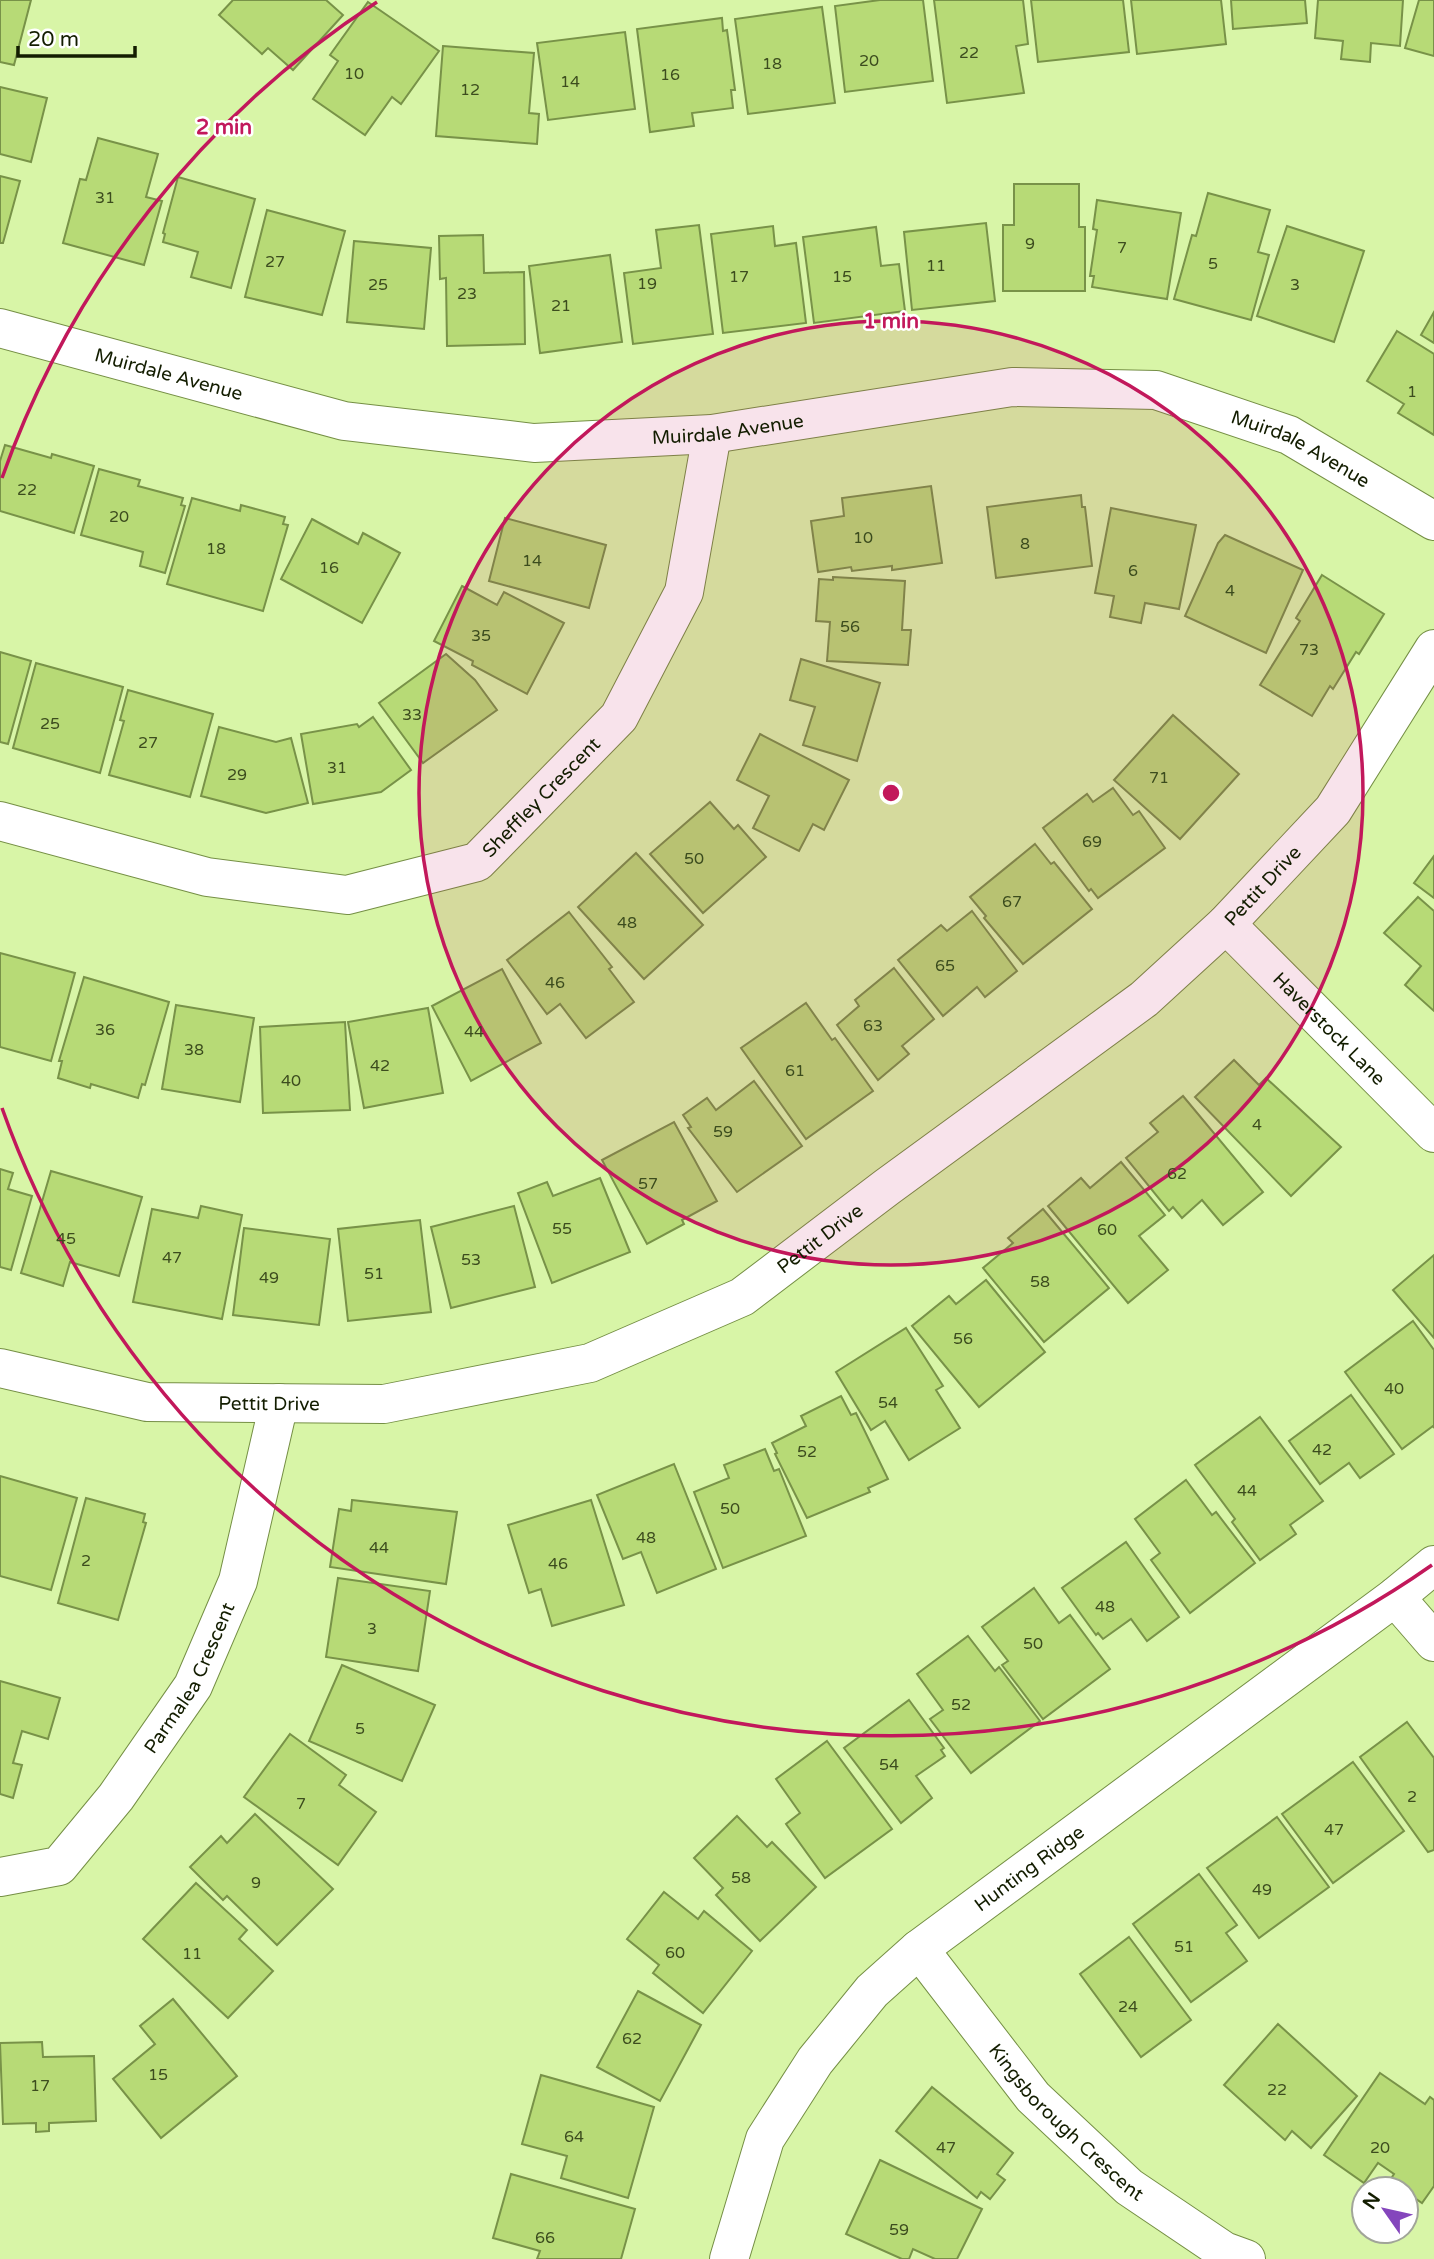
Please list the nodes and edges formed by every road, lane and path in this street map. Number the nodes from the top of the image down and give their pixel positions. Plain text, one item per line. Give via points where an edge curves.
1 (0, 328) edge
2 (712, 434) junction
3 (1434, 521) edge
4 (1434, 649) edge
5 (0, 821) edge
6 (1226, 924) junction
7 (1434, 1133) edge
8 (0, 1368) edge
9 (279, 1403) junction
10 (1434, 1565) edge
11 (1395, 1597) junction
12 (1434, 1642) edge
13 (0, 1877) edge
14 (919, 1949) junction
15 (729, 2259) edge
16 (1246, 2259) edge

1 - 2 street, Muirdale Avenue via 344,421 534,443
2 - 3 street, Muirdale Avenue via 1012,387 1157,390 1289,435
2 - 5 street, Sheffley Crescent via 684,592 619,717 477,862 347,895 207,877
4 - 6 street, Pettit Drive via 1334,810
6 - 7 street, Haverstock Lane
6 - 9 street, Pettit Drive via 1144,999 742,1297 590,1363 384,1404
8 - 9 street, Pettit Drive via 147,1402
9 - 13 street, Parmalea Crescent via 238,1581 193,1686 116,1797 59,1866
10 - 11 street, Hunting Ridge
11 - 12 street
11 - 14 street, Hunting Ridge
14 - 15 street, Hunting Ridge via 872,1991 816,2061 765,2139
14 - 16 street, Kingsborough Crescent via 1033,2097 1129,2187 1224,2251

